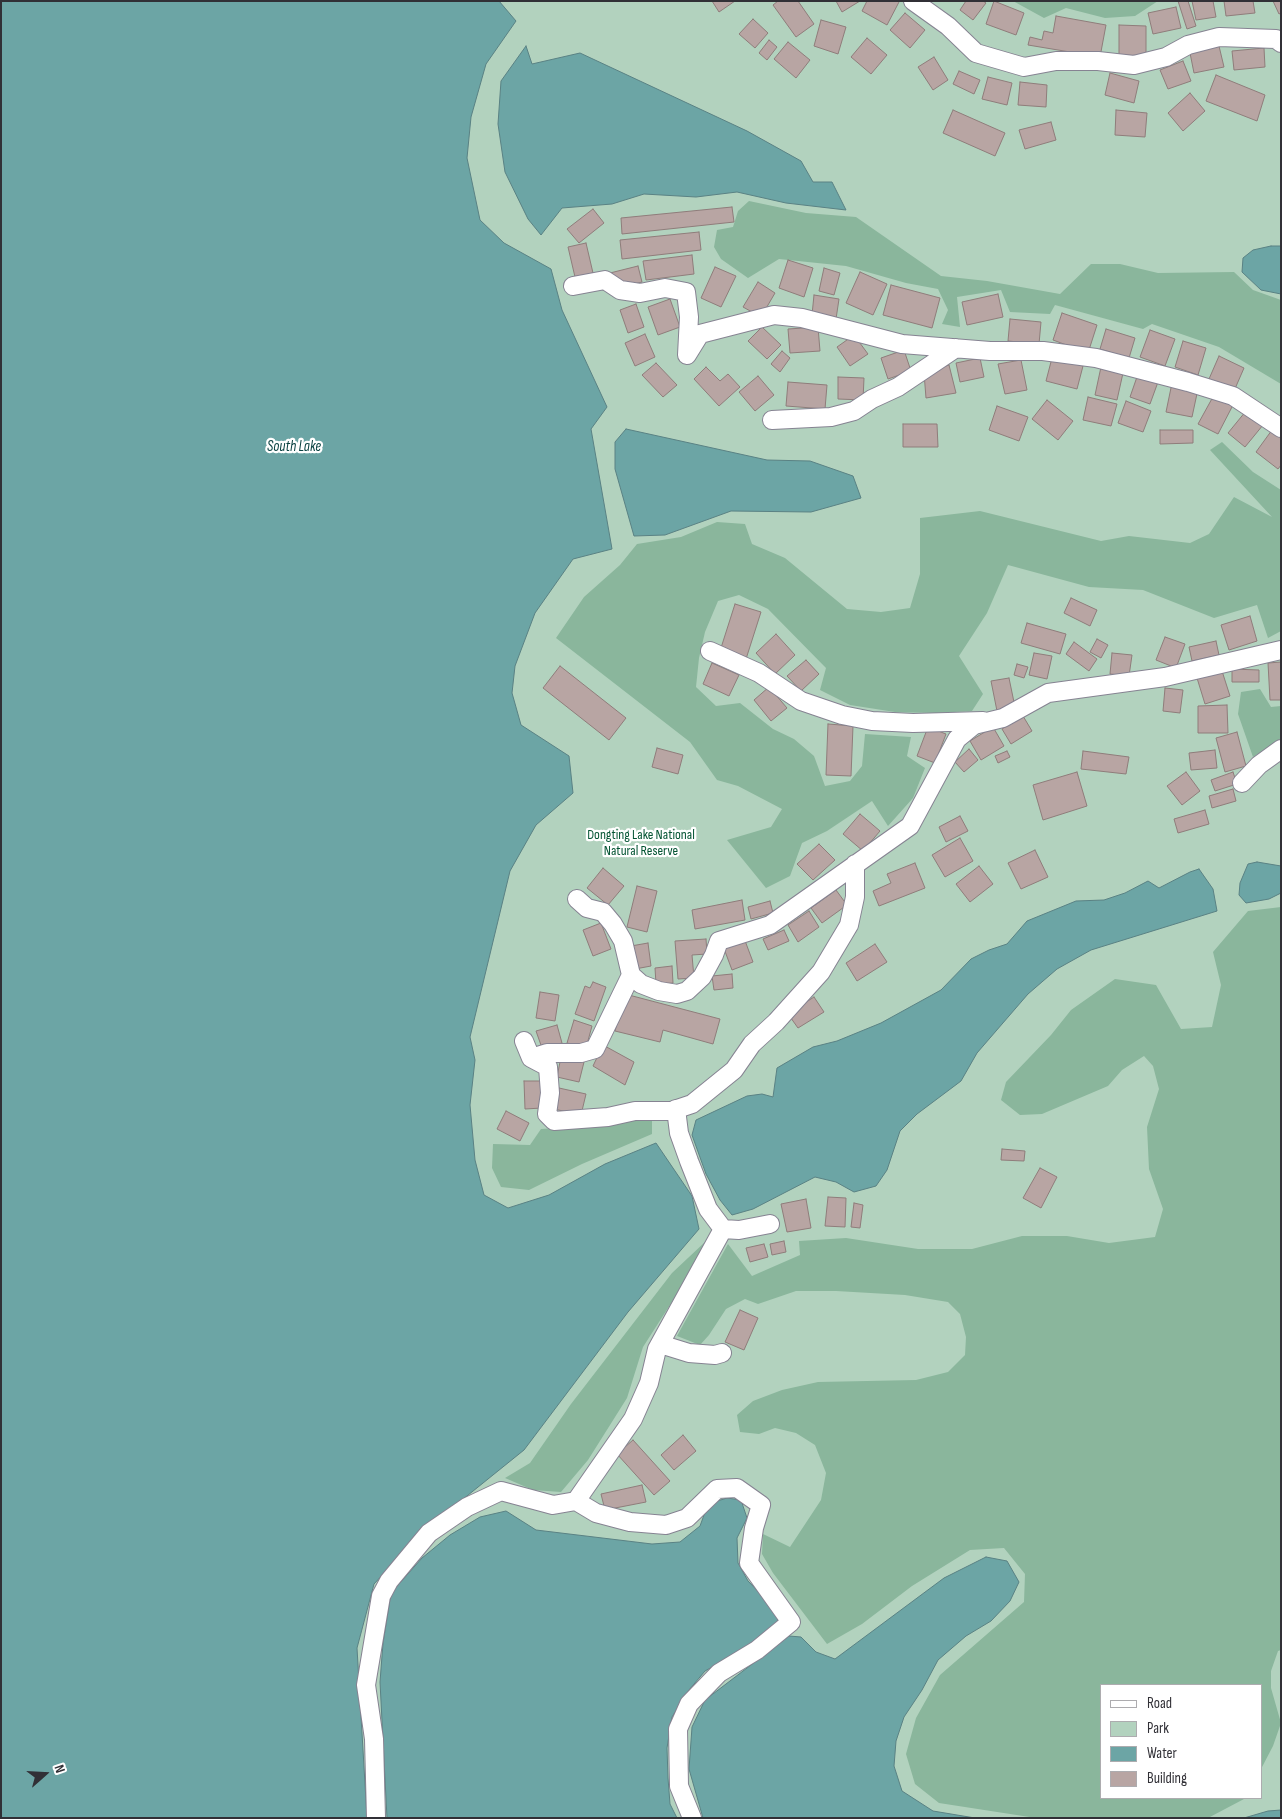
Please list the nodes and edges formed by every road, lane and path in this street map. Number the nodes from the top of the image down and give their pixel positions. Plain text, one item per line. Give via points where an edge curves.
1 (913, 1) edge
2 (1281, 43) edge
3 (573, 286) dead end
4 (956, 348) junction
5 (772, 420) dead end
6 (1281, 428) edge
7 (1276, 649) edge
8 (710, 651) dead end
9 (991, 721) junction
10 (1281, 748) edge
11 (1242, 783) dead end
12 (855, 864) junction
13 (578, 899) dead end
14 (631, 975) junction
15 (524, 1041) dead end
16 (531, 1058) junction
17 (676, 1110) junction
18 (770, 1224) dead end
19 (723, 1229) junction
20 (660, 1344) junction
21 (722, 1353) dead end
22 (576, 1501) junction
23 (376, 1818) edge
24 (692, 1818) edge

1 - 2 street via 948,26 976,53 1024,67 1056,61 1134,65 1219,37 1276,39
3 - 4 street via 604,280 620,290 640,293 665,288 686,292 689,317 687,355 700,334 774,315 802,318 902,344
4 - 5 street via 898,387 854,411 831,417
4 - 6 street via 1043,351 1116,362 1233,396
7 - 9 street via 1165,677 1048,693 1003,718
8 - 9 street via 758,673 801,701 842,715 872,721 913,723
9 - 12 street via 974,725 957,739 910,826
10 - 11 street
12 - 14 street via 770,925 719,941 702,977 687,990 677,994 659,991 641,984
12 - 17 street via 855,897 849,925 820,972 752,1044 734,1070 692,1104
13 - 14 street via 587,908 602,912 613,924 623,941
14 - 16 street via 595,1049 581,1053 547,1053
15 - 16 street
16 - 17 street via 548,1067 550,1092 547,1114 554,1121 608,1117 635,1111
17 - 19 street via 679,1133 689,1161 708,1209
18 - 19 street via 738,1230
19 - 20 street
20 - 21 street via 689,1353
20 - 22 street via 649,1382 633,1419
22 - 23 street via 553,1505 501,1491 467,1507 429,1533 389,1581 381,1596 366,1685 374,1740
22 - 24 street via 605,1515 630,1522 666,1525 688,1518 717,1489 737,1488 761,1505 749,1563 791,1622 757,1650 719,1673 689,1704 678,1729 679,1786

